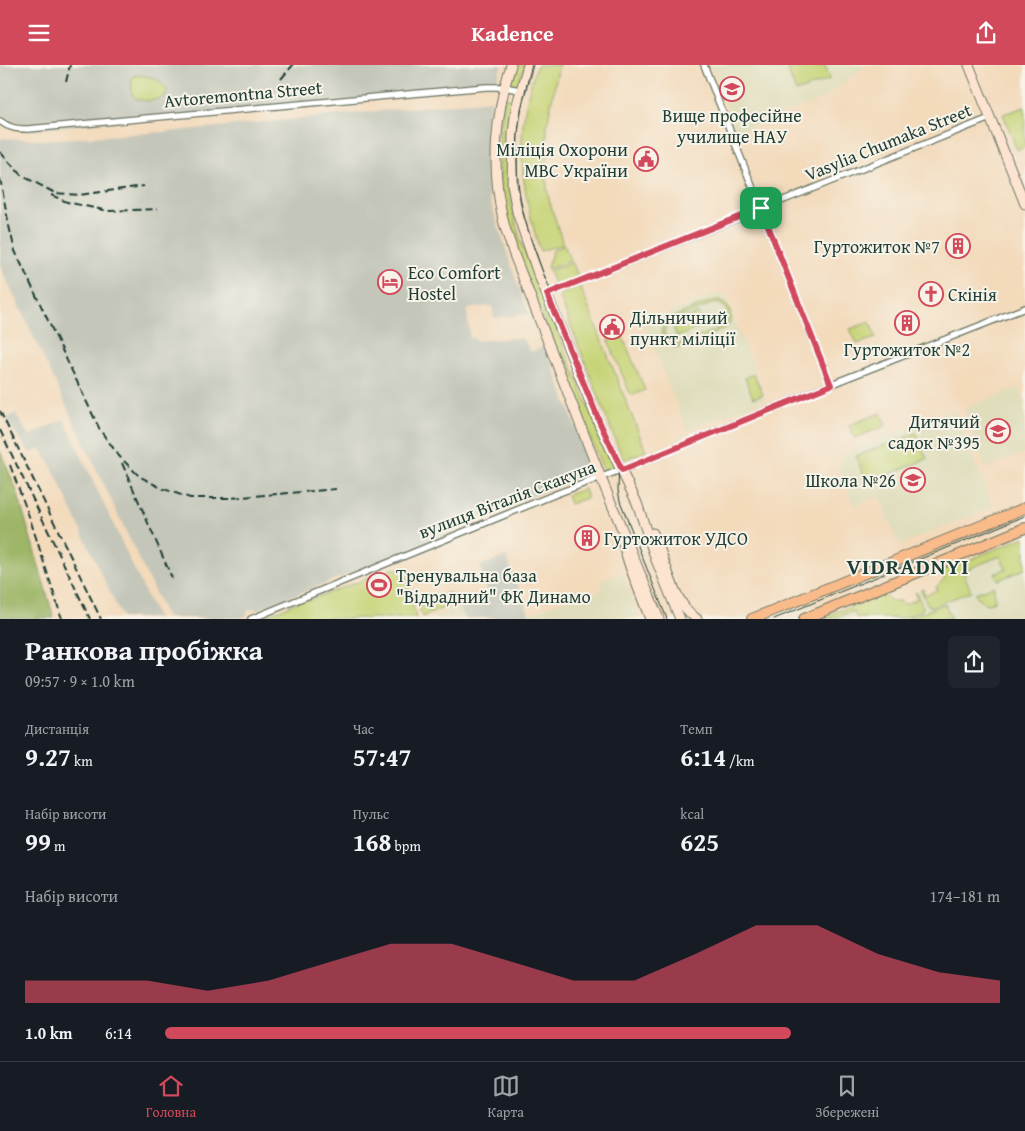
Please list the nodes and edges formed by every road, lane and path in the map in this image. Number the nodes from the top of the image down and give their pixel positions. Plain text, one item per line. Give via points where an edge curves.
1 (511, 65) edge
2 (528, 65) edge
3 (704, 65) edge
4 (969, 65) edge
5 (504, 87) junction
6 (520, 90) junction
7 (990, 118) junction
8 (0, 121) edge
9 (1025, 204) edge
10 (761, 208) junction
11 (547, 294) junction
12 (1025, 308) edge
13 (831, 385) junction
14 (622, 470) junction
15 (601, 478) junction
16 (611, 501) junction
17 (637, 503) junction
18 (1025, 508) edge
19 (1025, 528) edge
20 (251, 619) edge
21 (650, 619) edge
22 (659, 619) edge
23 (680, 619) edge
24 (697, 619) edge
25 (752, 619) edge
26 (804, 619) edge

1 - 5 main road
2 - 6 main road
3 - 10 street
4 - 7 main road
5 - 6 street, Avtoremontna Street
5 - 8 street, Avtoremontna Street via 28,129 14,129
5 - 15 main road via 496,156 502,219
6 - 11 main road via 513,134 512,184 517,213
7 - 9 main road
7 - 10 street, Vasylia Chumaka Street
10 - 11 street, Vasylia Chumaka Street
10 - 13 street
11 - 14 main road
12 - 13 street, вулиця Віталія Скакуна
13 - 14 street, вулиця Віталія Скакуна
14 - 15 street, вулиця Віталія Скакуна
14 - 17 main road
15 - 16 main road
15 - 20 street, вулиця Віталія Скакуна
16 - 21 main road via 630,567
16 - 22 main road
17 - 23 main road
17 - 24 main road via 655,537 677,593 686,609
18 - 25 main road
19 - 26 main road

